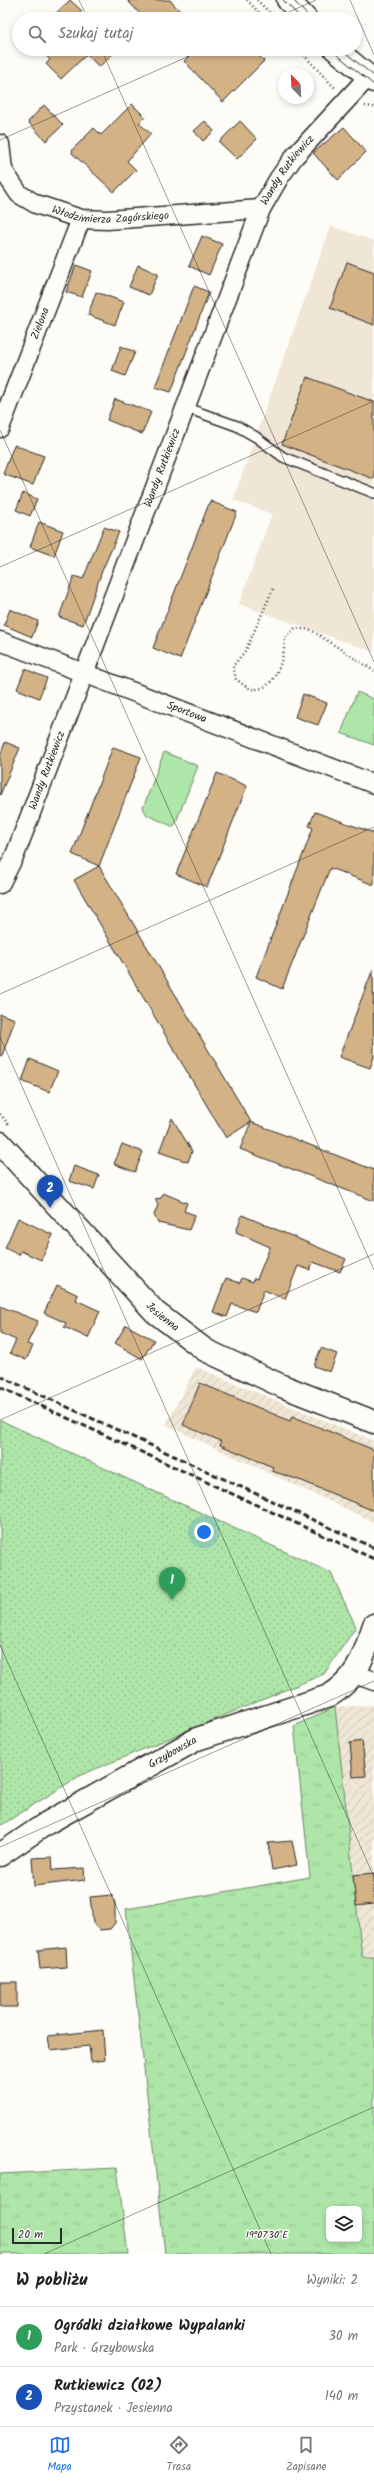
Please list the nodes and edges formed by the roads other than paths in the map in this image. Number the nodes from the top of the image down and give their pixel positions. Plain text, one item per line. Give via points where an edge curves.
1 (288, 0) edge
2 (299, 12) edge
3 (343, 56) edge
4 (371, 79) edge
5 (0, 144) edge
6 (261, 209) junction
7 (81, 219) junction
8 (184, 408) junction
9 (0, 428) edge
10 (374, 493) edge
11 (0, 641) edge
12 (83, 673) junction
13 (374, 784) edge
14 (0, 884) edge
15 (6, 1136) edge
16 (374, 1422) edge
17 (374, 1625) edge
18 (364, 1677) edge
19 (0, 1855) edge

1 - 2 street
3 - 4 street
4 - 6 street, Wandy Rutkiewicz via 294,157
5 - 7 street, Włodzimierza Zagórskiego via 3,170 19,194 36,204
6 - 7 street, Włodzimierza Zagórskiego via 107,220
6 - 8 street, Wandy Rutkiewicz
7 - 9 street, Zielona
8 - 10 lane via 237,426 283,457
8 - 12 street, Wandy Rutkiewicz
11 - 12 street, Sportowa
12 - 13 street, Sportowa
12 - 14 street, Wandy Rutkiewicz via 15,855
15 - 16 street, Jesienna via 155,1312 205,1350 282,1386
17 - 18 street, Grzybowska
18 - 19 street, Grzybowska via 329,1696 197,1739 47,1823

